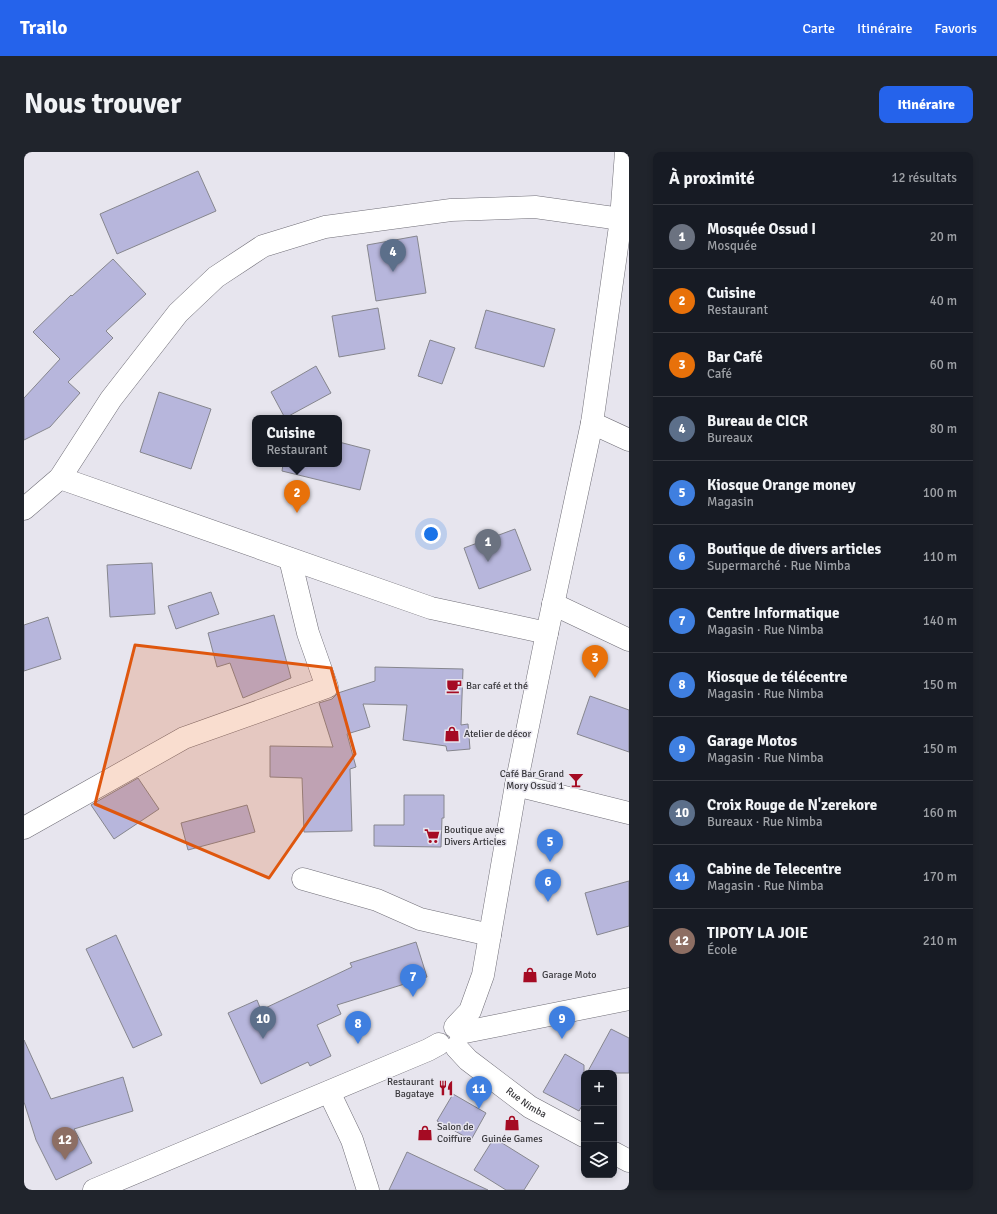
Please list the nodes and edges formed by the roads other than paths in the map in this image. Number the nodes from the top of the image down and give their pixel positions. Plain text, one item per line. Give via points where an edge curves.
1 (626, 152) edge
2 (625, 220) edge
3 (592, 423) junction
4 (629, 440) edge
5 (60, 478) junction
6 (24, 508) edge
7 (290, 559) junction
8 (553, 604) junction
9 (547, 633) junction
10 (629, 640) edge
11 (516, 785) junction
12 (629, 813) edge
13 (24, 828) edge
14 (303, 879) dead end
15 (490, 935) junction
16 (629, 999) edge
17 (452, 1038) junction
18 (329, 1092) junction
19 (581, 1134) edge
20 (617, 1155) edge
21 (629, 1161) edge
22 (94, 1190) edge
23 (368, 1190) edge

1 - 2 street
2 - 3 street
2 - 5 street via 534,207 451,210 325,226 263,246 216,277 178,313 111,399
3 - 4 street
3 - 8 street
5 - 6 street
5 - 7 street
7 - 9 street via 431,608
7 - 13 street via 308,633 327,687 184,738
8 - 9 street
8 - 10 street
9 - 11 street
11 - 12 street
11 - 15 street
14 - 15 street via 377,900 420,919
15 - 17 street via 483,975 470,1011
16 - 17 street
17 - 18 street
17 - 19 street, Rue Nimba via 468,1060 530,1107
18 - 22 street
18 - 23 street via 352,1140
20 - 21 street

